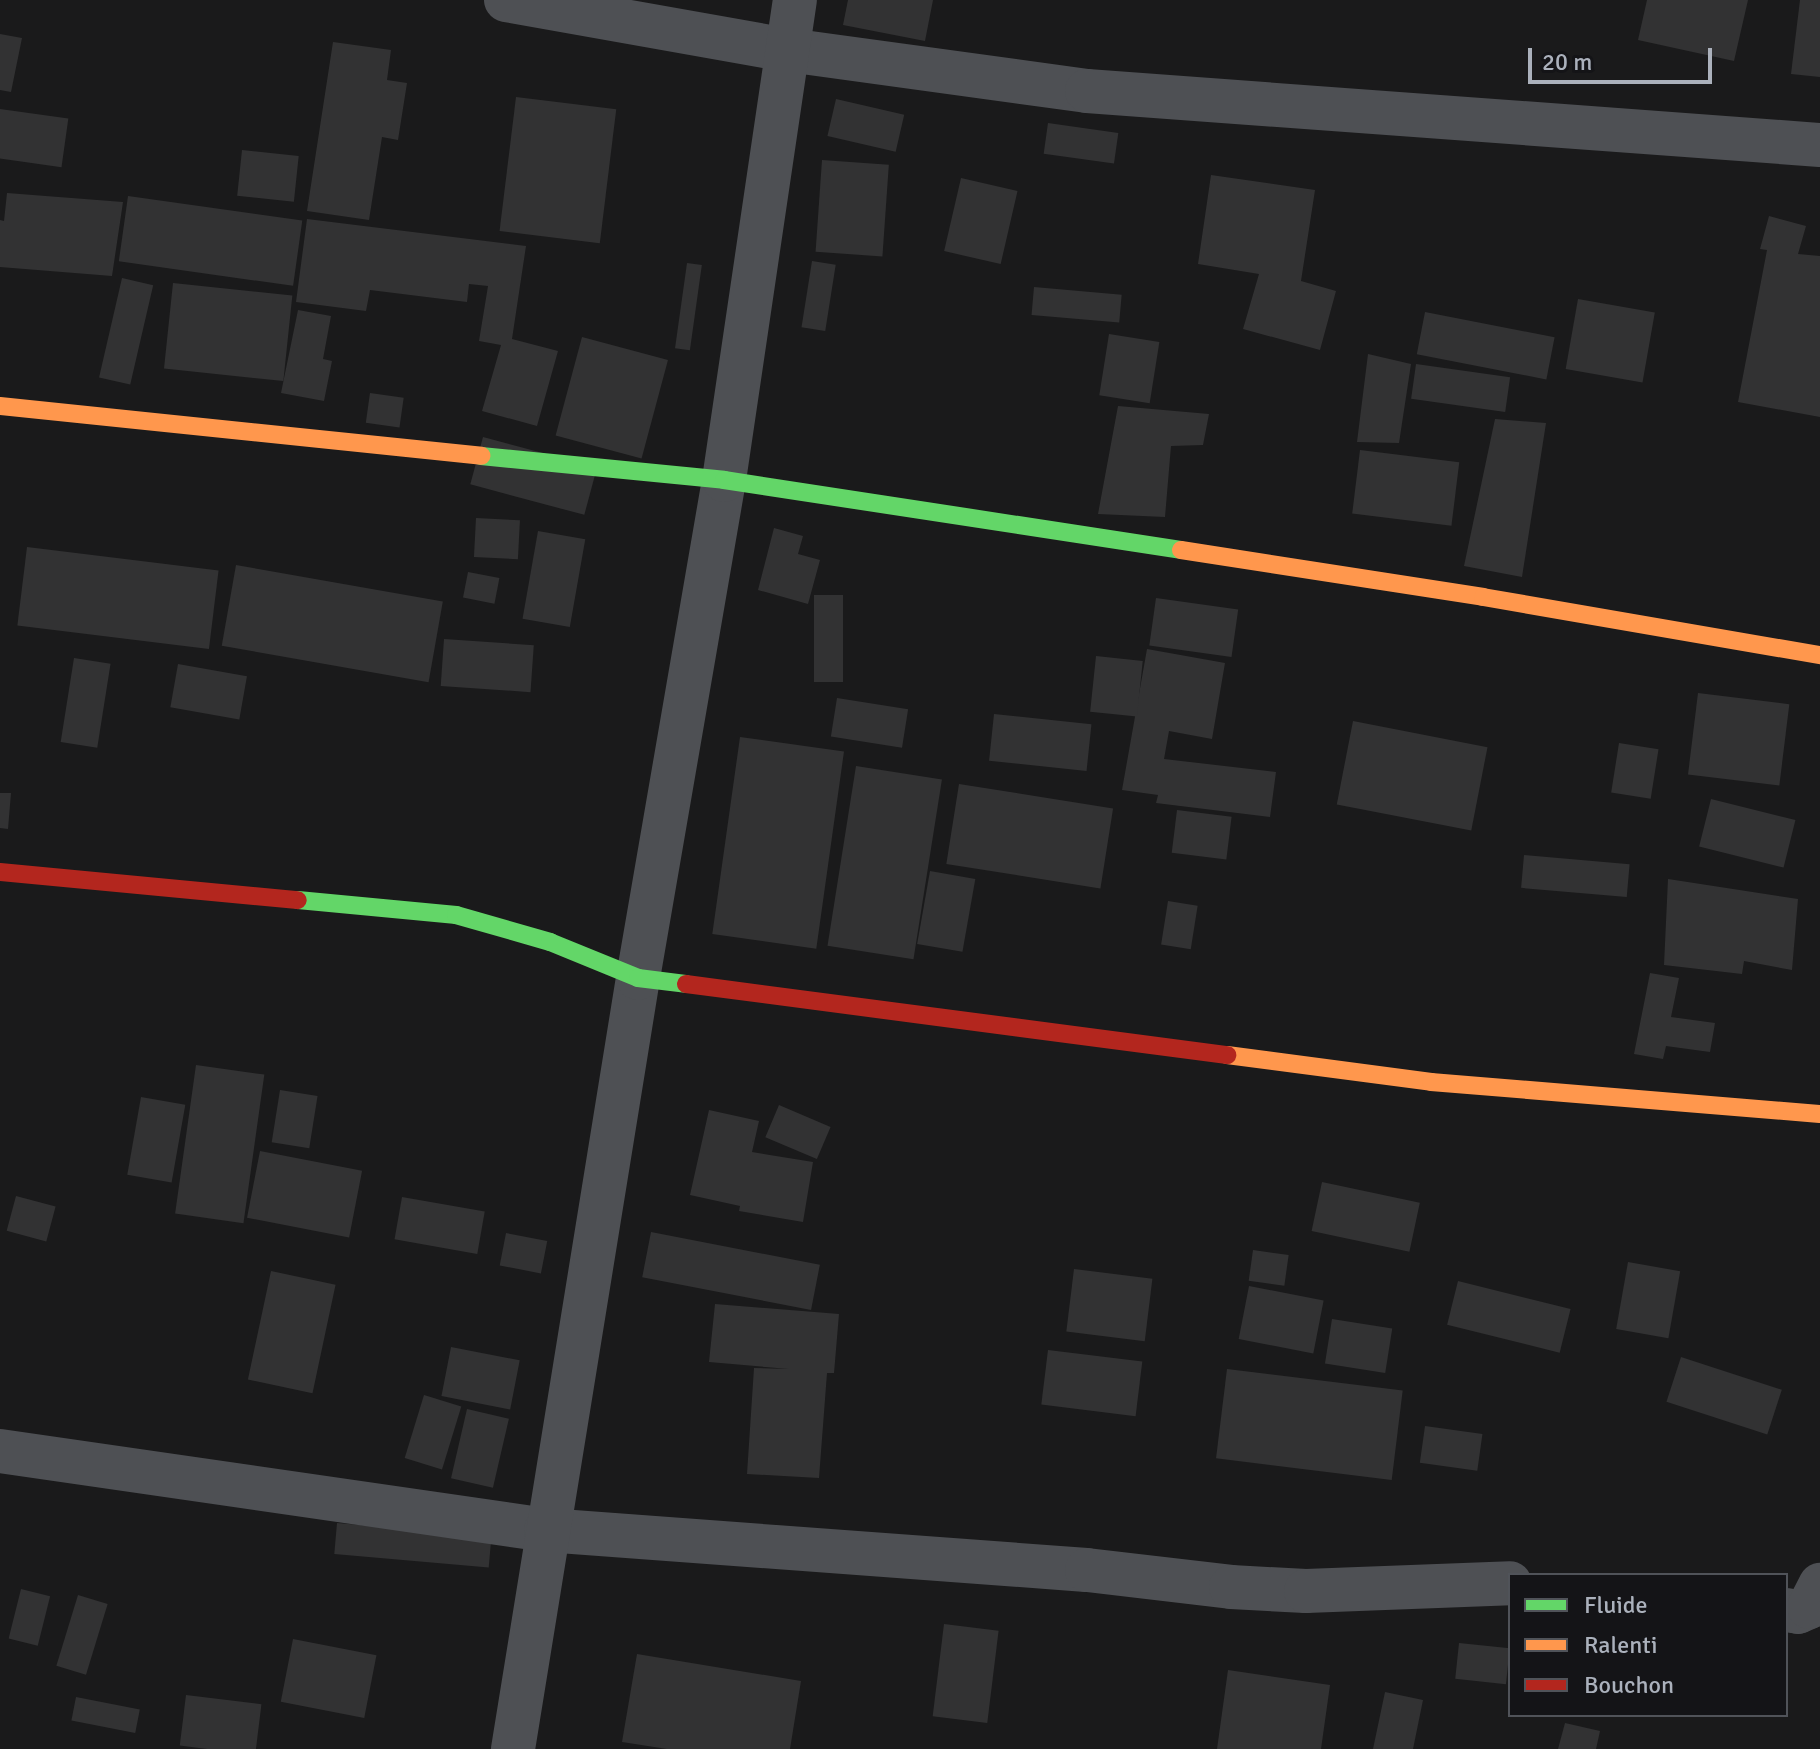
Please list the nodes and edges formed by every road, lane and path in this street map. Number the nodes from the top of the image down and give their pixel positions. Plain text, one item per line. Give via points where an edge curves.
1 (506, 0) edge
2 (795, 0) edge
3 (788, 50) junction
4 (1820, 145) edge
5 (0, 406) edge
6 (724, 480) junction
7 (1820, 655) edge
8 (0, 872) edge
9 (638, 978) junction
10 (1820, 1114) edge
11 (0, 1451) edge
12 (546, 1530) junction
13 (1508, 1583) edge
14 (1820, 1585) edge
15 (1788, 1610) edge
16 (513, 1749) edge

1 - 3 street
2 - 3 street
3 - 4 street via 1087,91
3 - 6 street
5 - 6 street
6 - 7 street via 1483,597
6 - 9 street
8 - 9 street via 456,915 550,942
9 - 10 street via 1431,1082
9 - 12 street
11 - 12 street
12 - 13 street via 1087,1570 1231,1587 1306,1591
12 - 16 street
14 - 15 street via 1809,1607

